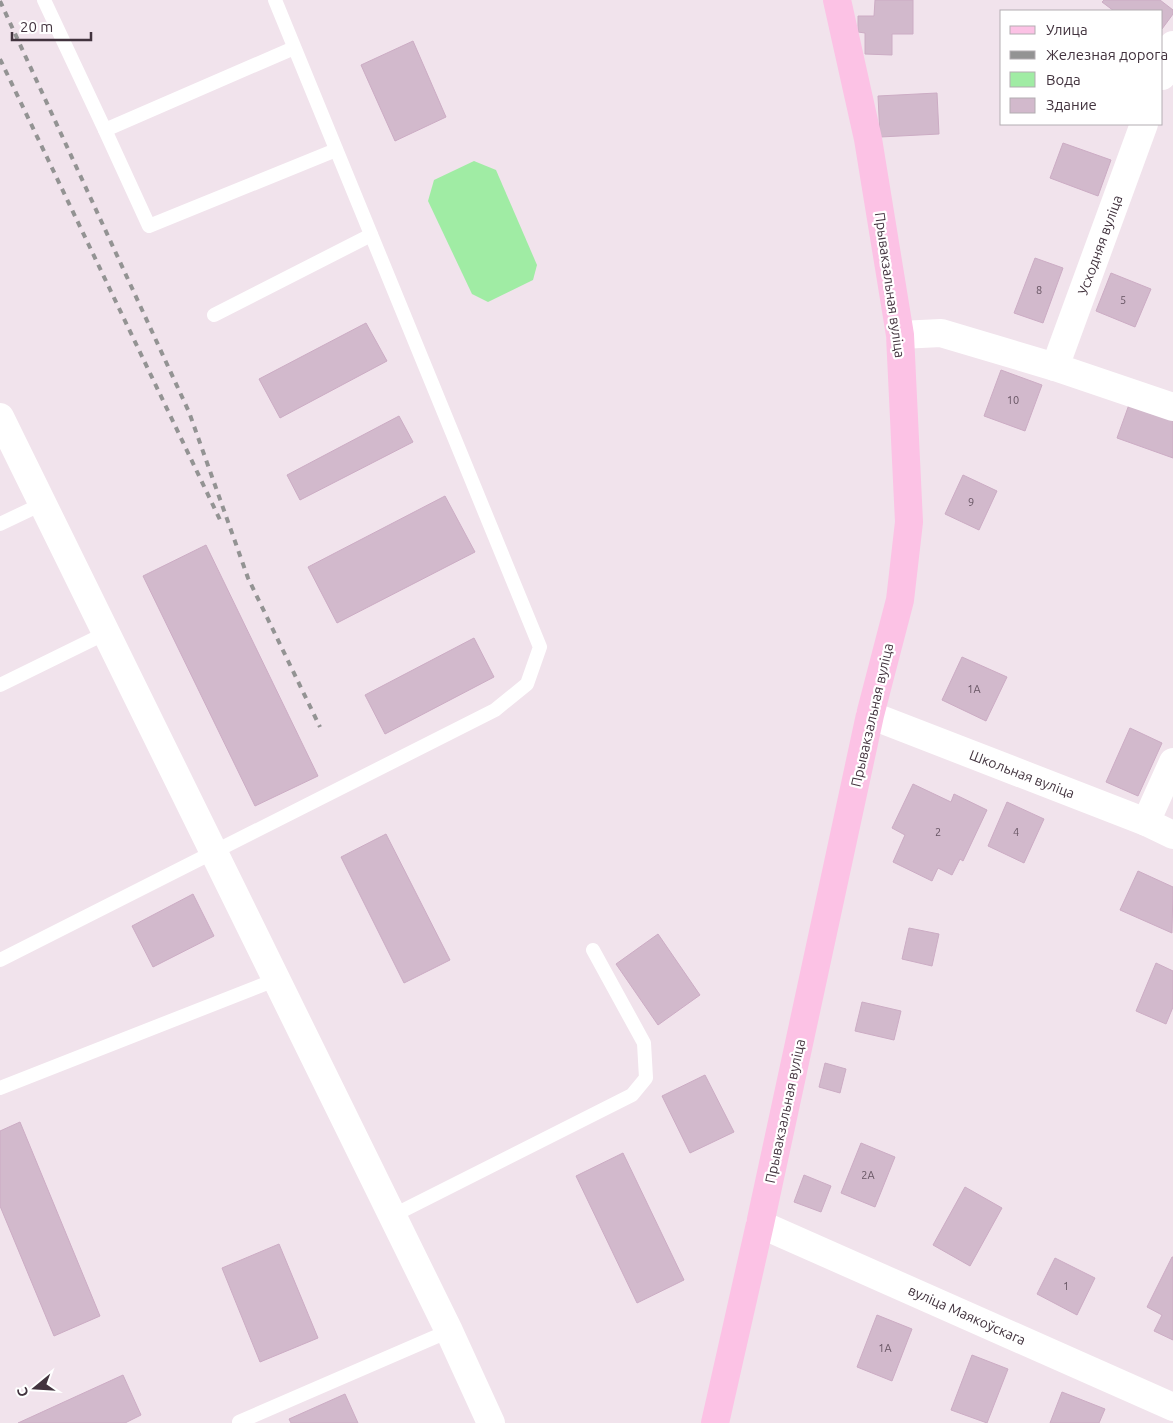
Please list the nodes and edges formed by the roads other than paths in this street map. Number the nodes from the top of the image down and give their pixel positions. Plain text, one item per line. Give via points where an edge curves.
1 (44, 0) edge
2 (274, 0) edge
3 (837, 0) edge
4 (1173, 45) edge
5 (294, 48) junction
6 (1163, 73) edge
7 (1144, 125) edge
8 (105, 130) junction
9 (336, 150) junction
10 (371, 236) junction
11 (214, 315) dead end
12 (900, 335) junction
13 (1055, 367) junction
14 (1173, 407) edge
15 (0, 417) edge
16 (42, 504) junction
17 (0, 524) edge
18 (106, 633) junction
19 (0, 685) edge
20 (870, 715) junction
21 (1173, 762) edge
22 (1146, 822) junction
23 (1173, 834) edge
24 (213, 853) junction
25 (593, 950) dead end
26 (0, 960) edge
27 (276, 980) junction
28 (0, 1088) edge
29 (392, 1216) junction
30 (760, 1224) junction
31 (449, 1331) junction
32 (1173, 1407) edge
33 (239, 1422) dead end
34 (492, 1423) edge
35 (715, 1423) edge

1 - 8 lane
2 - 5 lane
3 - 12 street, Прывакзальная вуліца via 868,139
4 - 6 street
5 - 8 lane
5 - 9 lane
7 - 13 street, Усходняя вуліца
8 - 9 lane via 149,226
9 - 10 lane
10 - 11 lane
10 - 24 lane via 540,647 527,684 495,710
12 - 13 street via 941,333
12 - 20 street, Прывакзальная вуліца via 908,522 900,600
13 - 14 street
15 - 16 street
16 - 17 lane
16 - 18 street
18 - 19 lane
18 - 24 street
20 - 22 street, Школьная вуліца
20 - 30 street, Прывакзальная вуліца
21 - 22 street
22 - 23 street, Школьная вуліца
24 - 26 lane
24 - 27 street
25 - 29 lane via 644,1042 646,1078 632,1095
27 - 28 lane
27 - 29 street
29 - 31 street
30 - 32 street, вуліца Маякоўскага
30 - 35 street, Прывакзальная вуліца
31 - 33 lane
31 - 34 street

